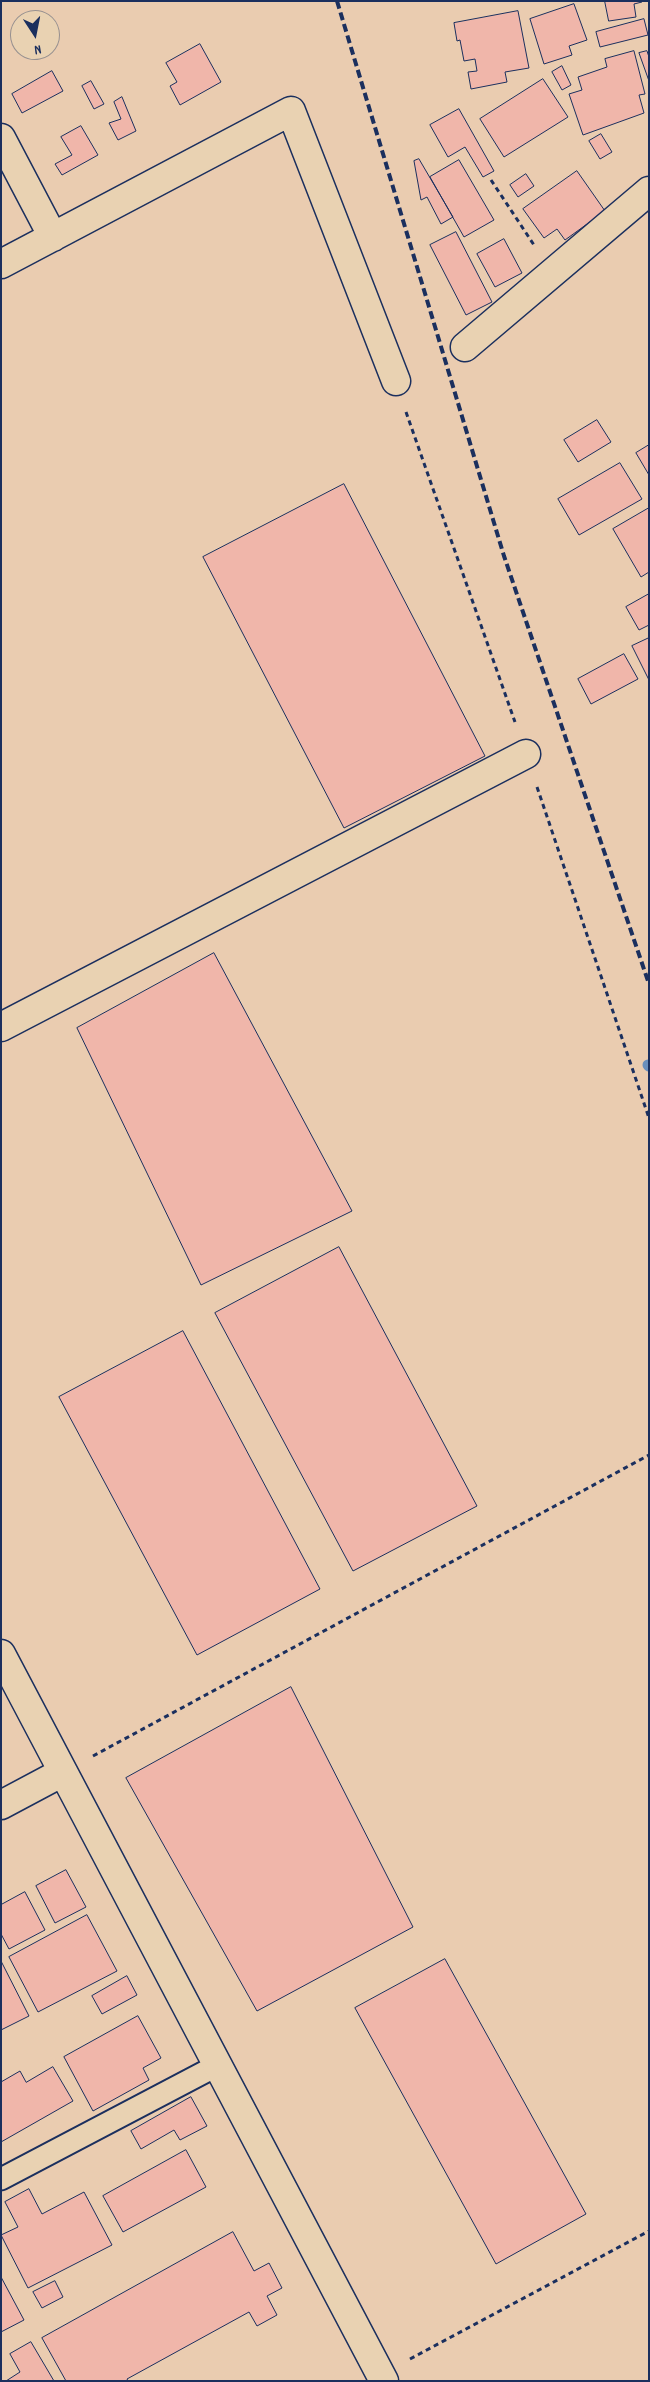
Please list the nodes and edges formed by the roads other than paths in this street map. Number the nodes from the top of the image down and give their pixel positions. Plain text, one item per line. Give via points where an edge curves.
1 (1, 138) edge
2 (649, 191) edge
3 (53, 237) junction
4 (1, 264) edge
5 (465, 347) dead end
6 (396, 382) road end
7 (526, 754) road end
8 (1, 1027) edge
9 (1, 1654) edge
10 (63, 1772) junction
11 (1, 1805) edge
12 (218, 2066) junction
13 (1, 2179) edge
14 (382, 2378) edge

1 - 3 street
2 - 5 street
3 - 4 street
3 - 6 street via 291,111
7 - 8 street
9 - 10 street
10 - 11 street
10 - 12 street
12 - 13 lane
12 - 14 street

